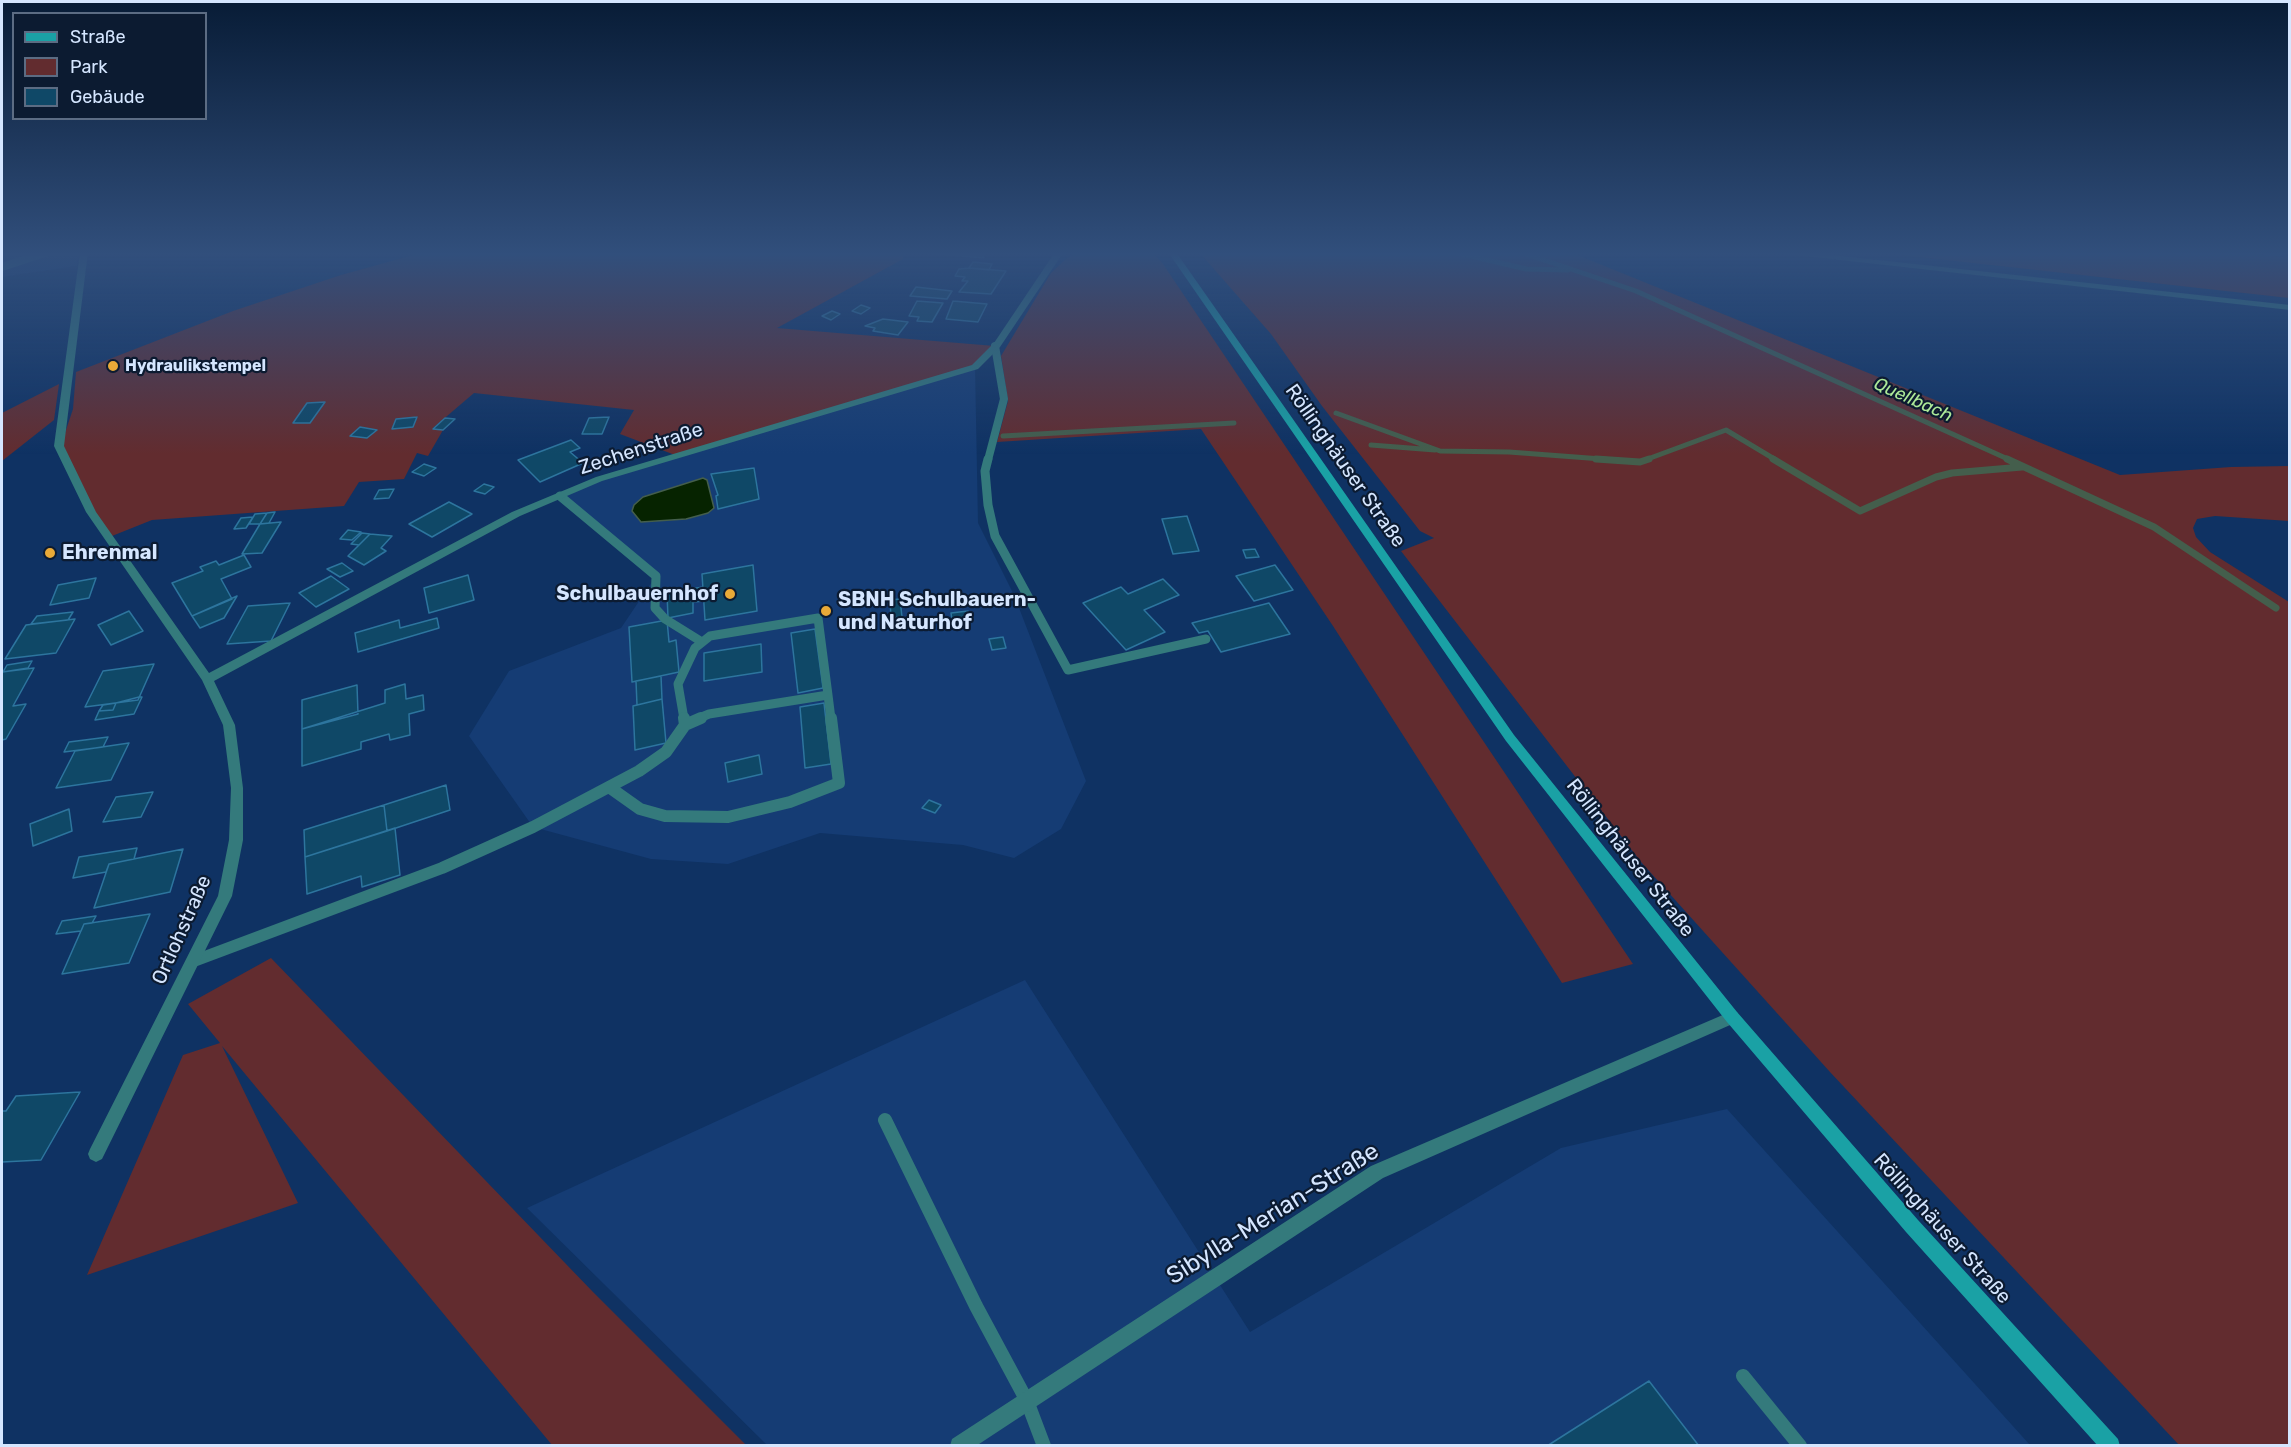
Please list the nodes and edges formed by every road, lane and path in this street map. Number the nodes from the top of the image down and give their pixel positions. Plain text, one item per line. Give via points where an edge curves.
1 (75, 320) edge
2 (1013, 320) edge
3 (1219, 320) edge
4 (995, 346) junction
5 (560, 496) junction
6 (1206, 639) dead end
7 (702, 642) junction
8 (207, 679) junction
9 (828, 695) junction
10 (685, 725) junction
11 (609, 787) junction
12 (194, 961) junction
13 (1732, 1017) junction
14 (885, 1120) dead end
15 (96, 1154) dead end
16 (1743, 1376) dead end
17 (1027, 1401) junction
18 (959, 1446) edge
19 (1044, 1446) edge
20 (1800, 1446) edge
21 (2111, 1446) edge

1 - 8 street, Ortlohstraße via 59,446 91,512
2 - 4 street, Zechenstraße
3 - 13 main road, Röllinghäuser Straße via 1510,738
4 - 5 street, Zechenstraße via 975,367 675,455
4 - 6 lane via 1004,399 985,471 988,506 995,536 1068,670
5 - 7 lane via 656,576 654,608
5 - 8 street, Zechenstraße via 516,514
7 - 9 lane via 710,636 818,618
7 - 10 lane via 695,648 678,684
8 - 12 street, Ortlohstraße via 229,725 237,788 236,840 225,896
9 - 10 lane via 709,714
9 - 11 lane via 839,783 790,802 728,817 665,816 640,809
10 - 11 lane via 666,752
11 - 12 lane via 442,868
12 - 15 street, Ortlohstraße
13 - 17 street, Sibylla-Merian-Straße via 1377,1172
13 - 21 main road, Röllinghäuser Straße via 1912,1226
14 - 17 lane
16 - 20 lane
17 - 18 street, Sibylla-Merian-Straße
17 - 19 lane

